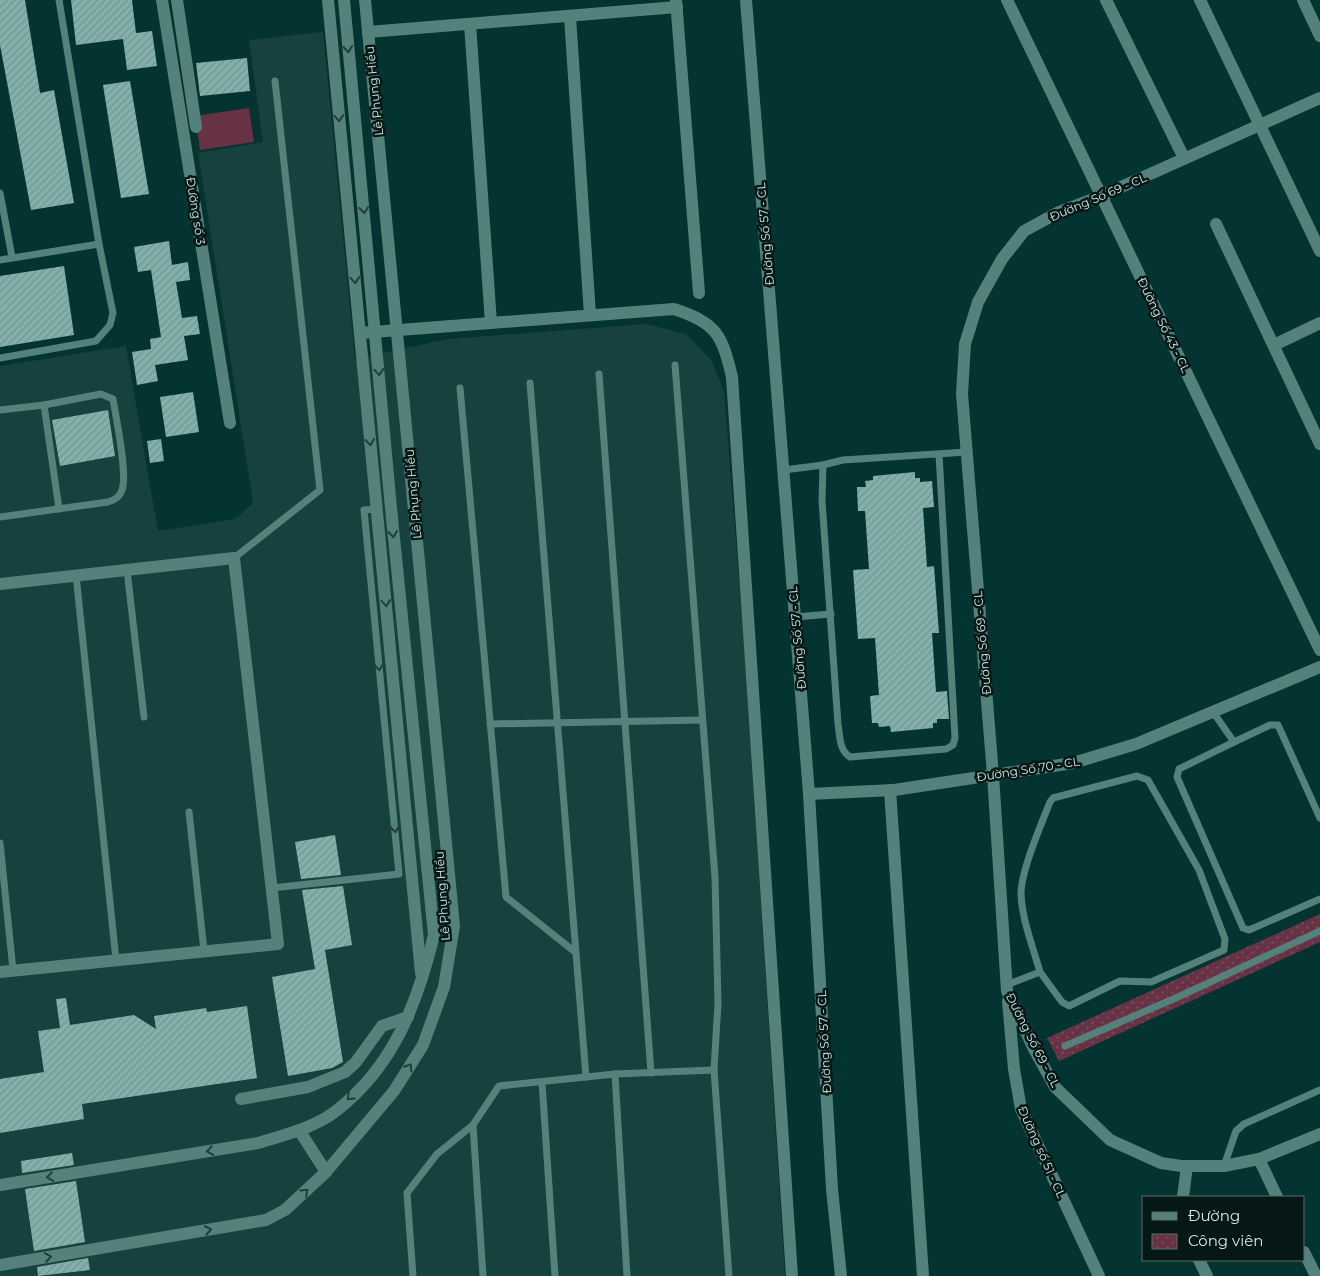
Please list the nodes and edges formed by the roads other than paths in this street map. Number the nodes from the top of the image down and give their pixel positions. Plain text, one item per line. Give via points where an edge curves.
1 (59, 0) edge
2 (162, 0) edge
3 (177, 0) edge
4 (328, 0) edge
5 (344, 0) edge
6 (358, 0) edge
7 (365, 0) edge
8 (746, 0) edge
9 (1007, 0) edge
10 (1106, 0) edge
11 (1200, 0) edge
12 (1303, 0) edge
13 (676, 4) edge
14 (570, 17) junction
15 (470, 24) junction
16 (368, 32) junction
17 (1320, 36) edge
18 (275, 81) dead end
19 (1320, 98) edge
20 (1259, 125) junction
21 (196, 127) dead end
22 (1184, 158) junction
23 (0, 193) edge
24 (1102, 196) junction
25 (1216, 224) dead end
26 (99, 244) junction
27 (1320, 251) edge
28 (12, 257) junction
29 (0, 260) edge
30 (698, 293) dead end
31 (590, 315) junction
32 (491, 323) junction
33 (1320, 324) edge
34 (393, 331) junction
35 (376, 332) junction
36 (360, 333) junction
37 (1274, 345) junction
38 (0, 358) edge
39 (674, 365) dead end
40 (599, 374) dead end
41 (530, 383) dead end
42 (460, 388) dead end
43 (44, 405) junction
44 (0, 410) edge
45 (230, 423) dead end
46 (1320, 444) edge
47 (967, 452) junction
48 (939, 454) junction
49 (823, 465) junction
50 (784, 470) junction
51 (410, 507) junction
52 (391, 508) junction
53 (59, 509) junction
54 (377, 509) junction
55 (0, 517) edge
56 (234, 558) junction
57 (127, 570) junction
58 (76, 575) junction
59 (0, 584) edge
60 (831, 614) junction
61 (795, 618) junction
62 (1320, 650) edge
63 (1320, 667) edge
64 (1213, 712) junction
65 (144, 717) dead end
66 (702, 720) junction
67 (625, 722) junction
68 (490, 724) junction
69 (557, 724) junction
70 (1234, 742) junction
71 (993, 775) junction
72 (890, 790) junction
73 (809, 794) junction
74 (189, 812) dead end
75 (1320, 818) edge
76 (0, 843) edge
77 (272, 888) junction
78 (1320, 899) edge
79 (1320, 931) edge
80 (204, 951) junction
81 (575, 952) junction
82 (116, 960) junction
83 (14, 970) junction
84 (0, 972) edge
85 (1040, 972) junction
86 (422, 984) junction
87 (1006, 988) junction
88 (408, 1018) junction
89 (1065, 1046) dead end
90 (714, 1070) junction
91 (651, 1073) junction
92 (615, 1074) junction
93 (586, 1077) junction
94 (542, 1082) junction
95 (1320, 1090) edge
96 (241, 1099) dead end
97 (473, 1125) junction
98 (299, 1130) junction
99 (1320, 1134) edge
100 (1259, 1159) junction
101 (1187, 1166) junction
102 (1224, 1166) junction
103 (326, 1172) junction
104 (0, 1185) edge
105 (1183, 1196) edge
106 (1277, 1196) edge
107 (1305, 1254) edge
108 (1200, 1261) edge
109 (0, 1265) edge
110 (413, 1276) edge
111 (483, 1276) edge
112 (555, 1276) edge
113 (627, 1276) edge
114 (729, 1276) edge
115 (792, 1276) edge
116 (841, 1276) edge
117 (923, 1276) edge
118 (1099, 1276) edge
119 (1207, 1276) edge
120 (1316, 1276) edge

1 - 26 lane
2 - 45 street, Đường số 3
3 - 21 street
4 -> 36 street, Lê Phụng Hiểu
5 -> 35 street, Lê Phụng Hiểu
6 - 34 street, Lê Phụng Hiểu
7 - 16 street, Lê Phụng Hiểu
8 - 50 street, Đường Số 57 - CL
9 - 24 street, Đường Số 43 - CL
10 - 22 street
11 - 20 street
12 - 17 street
13 - 14 street
13 - 30 street
14 - 15 street
14 - 31 street
15 - 16 street
15 - 32 street
16 - 34 street, Lê Phụng Hiểu
18 - 56 lane via 320,490
19 - 20 street, Đường Số 69 - CL
20 - 22 street, Đường Số 69 - CL
20 - 27 street
22 - 24 street, Đường Số 69 - CL
23 - 28 lane
24 - 47 street, Đường Số 69 - CL via 1059,212 1024,231 1002,258 978,302 965,344 962,384
24 - 62 street, Đường Số 43 - CL
25 - 37 street
26 - 28 lane
26 - 38 lane via 113,313 105,334 96,340
28 - 29 lane
31 - 32 street
31 - 115 street via 674,309 694,315 715,329 725,348 732,378
32 - 34 street
33 - 37 street
34 - 35 street
34 - 51 street, Lê Phụng Hiểu
35 - 36 street
35 -> 52 street, Lê Phụng Hiểu
36 -> 54 street, Lê Phụng Hiểu
37 - 46 street
39 - 66 lane
40 - 67 lane
41 - 69 lane
42 - 68 lane
43 - 44 lane
43 - 53 lane
43 - 53 lane via 101,394 109,396 113,399 121,447 123,488 120,495 108,502
47 - 48 lane
47 - 71 street, Đường Số 69 - CL
48 - 49 lane via 843,460
48 - 60 lane via 953,745 946,749 850,757 844,753 838,724
49 - 50 lane
49 - 60 lane via 822,500
50 - 61 street, Đường Số 57 - CL
51 - 52 street
103 -> 51 street, Lê Phụng Hiểu via 394,1091 423,1046 444,987 454,926
52 - 54 street
52 -> 86 street, Lê Phụng Hiểu via 434,935
53 - 55 lane
54 -> 77 lane via 364,510 399,874
54 -> 86 street, Lê Phụng Hiểu
56 - 57 street
56 - 77 street
57 - 58 street
57 - 65 lane
58 - 59 street
58 - 82 lane
60 - 61 lane
61 - 73 street, Đường Số 57 - CL
63 - 64 street, Đường Số 70 - CL
64 - 70 lane
64 - 71 street, Đường Số 70 - CL via 1136,744 1073,763
66 - 67 lane
66 - 90 lane via 715,886 718,1003
67 - 69 lane
67 - 91 lane
68 - 69 lane
68 - 81 lane via 506,897
69 - 81 lane
70 - 75 lane via 1270,724 1278,725
70 - 78 lane via 1178,769 1177,777 1243,928 1249,930
71 - 72 street, Đường Số 70 - CL
71 - 87 street, Đường Số 69 - CL
72 - 73 street, Đường Số 70 - CL
72 - 117 street
73 - 116 street, Đường Số 57 - CL via 832,1189
74 - 80 lane
76 - 83 lane
77 - 80 street via 278,944
79 - 89 lane
80 - 82 street
81 - 93 lane
82 - 83 street
83 - 84 street
85 - 85 lane via 1062,1002 1069,1006 1120,981 1151,982 1224,950 1225,939 1199,870 1153,788 1143,777 1054,798 1050,802 1023,879 1021,894
85 - 87 lane
86 - 88 street, Lê Phụng Hiểu
87 - 101 street, Đường Số 69 - CL via 1055,1087 1085,1117 1110,1140 1134,1152 1161,1162
87 - 118 street, Đường số 51 - CL via 1021,1109
88 - 96 street via 382,1026 356,1062 337,1076 308,1087
88 -> 98 street, Lê Phụng Hiểu via 401,1035 370,1078 335,1112
90 - 91 lane
90 - 114 lane
91 - 92 lane
92 - 93 lane
92 - 113 lane
93 - 94 lane
94 - 97 lane via 499,1086
94 - 112 lane
95 - 102 lane via 1244,1124 1236,1131
97 - 110 lane via 437,1154 407,1193
97 - 111 lane
98 - 103 street
98 -> 104 street, Lê Phụng Hiểu via 258,1143
99 - 100 street, Đường Số 69 - CL
100 - 102 street, Đường Số 69 - CL
100 - 106 street
101 - 102 street, Đường Số 69 - CL
101 - 105 street
109 -> 103 street, Lê Phụng Hiểu via 266,1220 285,1210
107 - 120 street
108 - 119 street

